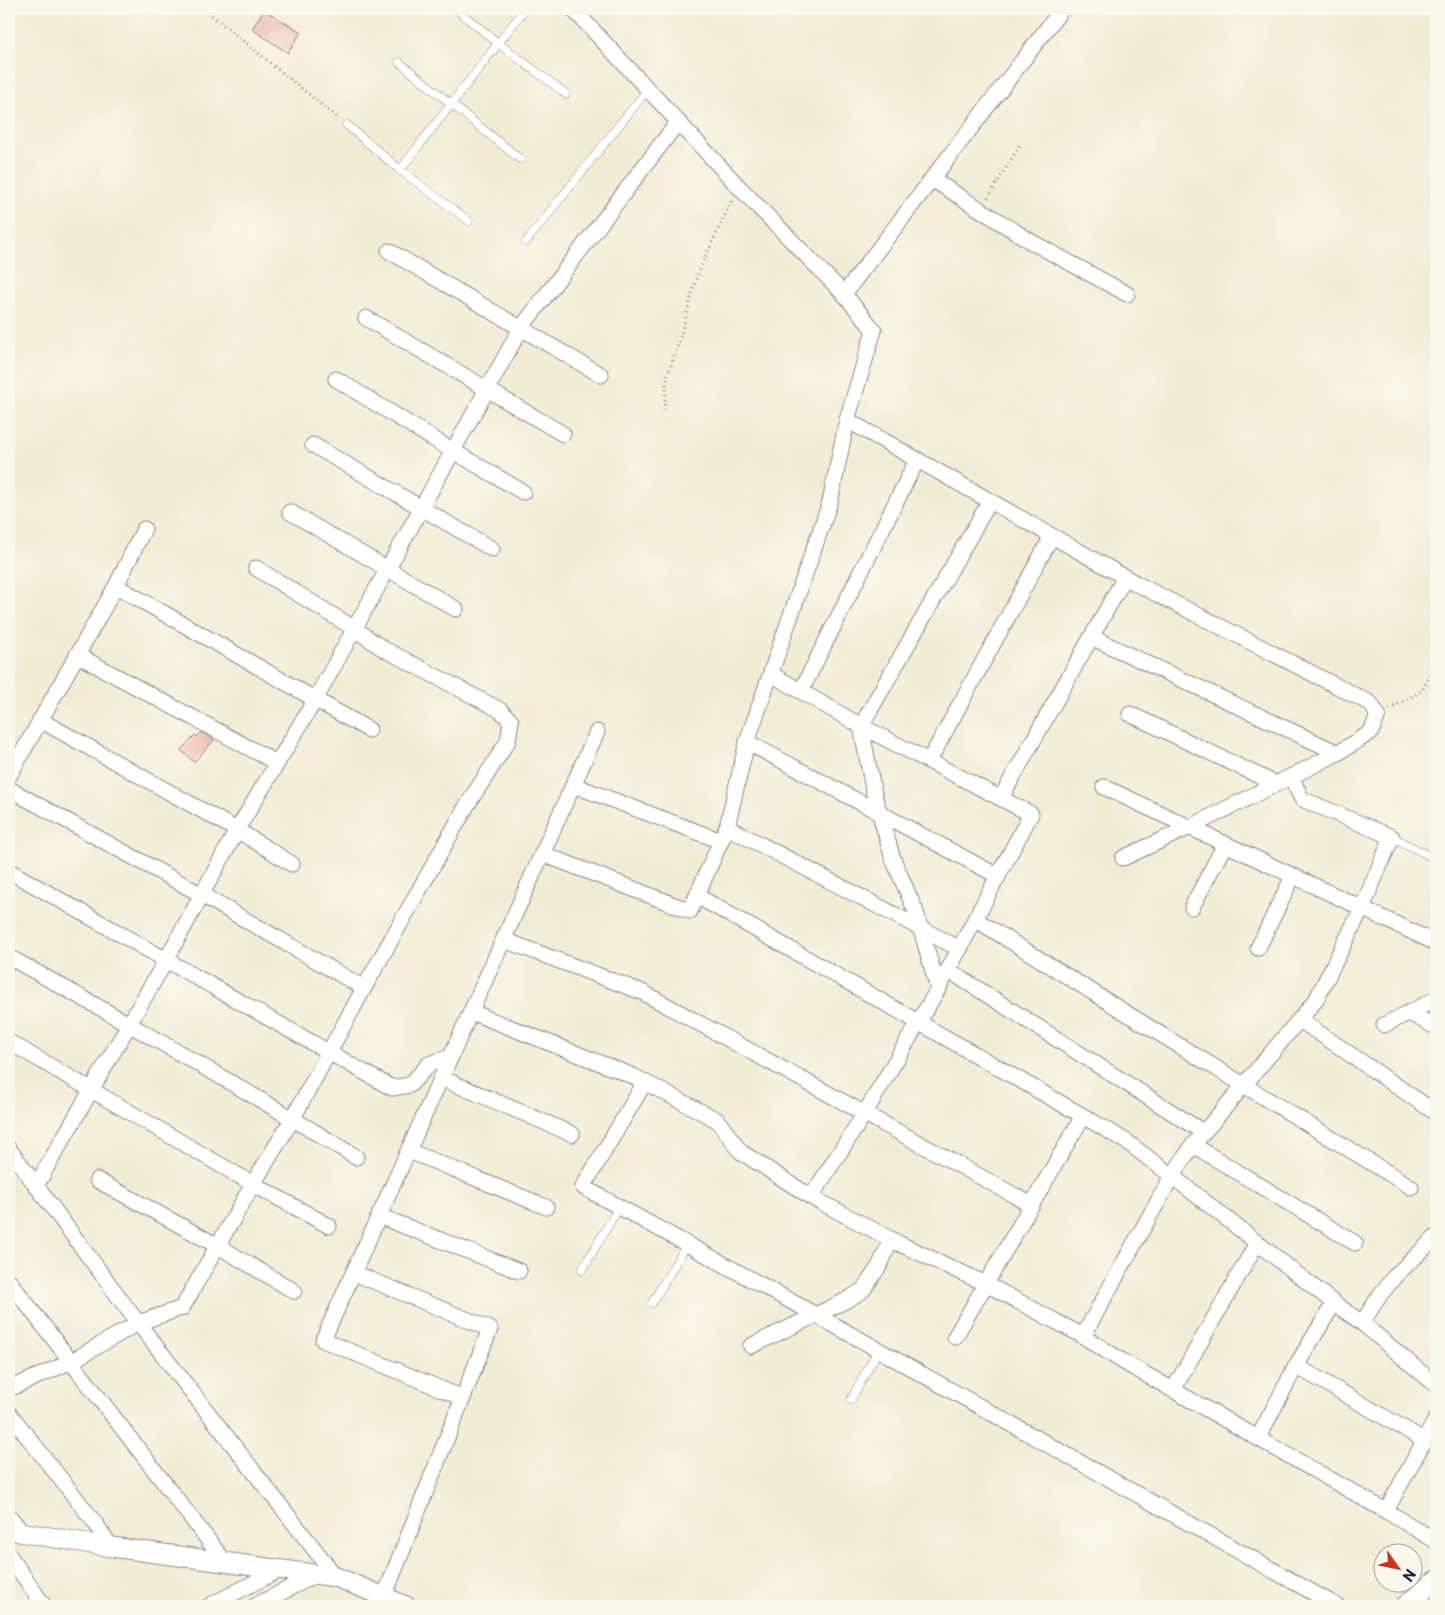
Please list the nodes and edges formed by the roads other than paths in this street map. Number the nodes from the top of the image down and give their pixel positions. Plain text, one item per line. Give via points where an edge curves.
1 (456, 9) edge
2 (525, 9) edge
3 (573, 9) edge
4 (1062, 9) edge
5 (498, 44) junction
6 (399, 62) dead end
7 (648, 88) junction
8 (566, 94) dead end
9 (451, 104) junction
10 (678, 122) junction
11 (347, 125) road end
12 (520, 159) dead end
13 (400, 170) junction
14 (932, 179) junction
15 (469, 221) dead end
16 (526, 242) dead end
17 (389, 251) dead end
18 (844, 294) junction
19 (1127, 294) dead end
20 (366, 318) dead end
21 (521, 328) junction
22 (602, 374) dead end
23 (336, 379) dead end
24 (487, 390) junction
25 (847, 420) junction
26 (563, 434) dead end
27 (313, 445) dead end
28 (453, 451) junction
29 (918, 460) junction
30 (523, 492) dead end
31 (990, 500) junction
32 (421, 509) junction
33 (290, 512) dead end
34 (144, 529) dead end
35 (1052, 536) junction
36 (492, 549) dead end
37 (256, 568) dead end
38 (388, 568) junction
39 (1125, 577) junction
40 (116, 586) junction
41 (456, 609) dead end
42 (355, 629) junction
43 (1091, 637) junction
44 (77, 655) junction
45 (771, 674) junction
46 (801, 691) junction
47 (315, 700) junction
48 (1130, 714) dead end
49 (40, 720) junction
50 (861, 726) junction
51 (369, 730) dead end
52 (597, 732) dead end
53 (747, 742) junction
54 (1338, 753) junction
55 (929, 761) junction
56 (277, 763) junction
57 (9, 776) edge
58 (1291, 777) junction
59 (1276, 784) junction
60 (573, 785) junction
61 (1104, 787) dead end
62 (9, 789) edge
63 (1001, 798) junction
64 (880, 813) junction
65 (1190, 827) junction
66 (237, 830) junction
67 (724, 834) junction
68 (1392, 837) junction
69 (1225, 844) junction
70 (543, 854) junction
71 (1123, 858) dead end
72 (1436, 859) edge
73 (292, 864) dead end
74 (9, 871) edge
75 (998, 876) junction
76 (1293, 876) junction
77 (202, 895) junction
78 (697, 896) junction
79 (1192, 907) dead end
80 (1362, 908) junction
81 (975, 919) junction
82 (921, 928) junction
83 (504, 940) junction
84 (1436, 943) edge
85 (1258, 948) dead end
86 (960, 949) junction
87 (9, 957) edge
88 (166, 960) junction
89 (948, 970) junction
90 (364, 988) junction
91 (938, 989) junction
92 (1436, 999) edge
93 (471, 1012) junction
94 (1409, 1013) junction
95 (1300, 1020) junction
96 (918, 1022) junction
97 (129, 1024) junction
98 (1384, 1025) dead end
99 (1436, 1027) edge
100 (9, 1042) edge
101 (330, 1053) junction
102 (451, 1057) junction
103 (441, 1078) junction
104 (645, 1082) junction
105 (1244, 1085) junction
106 (91, 1089) junction
107 (865, 1113) junction
108 (1436, 1113) edge
109 (1083, 1116) junction
110 (293, 1118) junction
111 (1203, 1132) junction
112 (572, 1134) dead end
113 (1193, 1145) junction
114 (9, 1149) edge
115 (409, 1151) junction
116 (356, 1157) dead end
117 (1172, 1176) junction
118 (97, 1180) dead end
119 (253, 1184) junction
120 (36, 1186) junction
121 (1412, 1187) dead end
122 (811, 1197) junction
123 (1032, 1205) junction
124 (546, 1207) dead end
125 (619, 1207) junction
126 (379, 1216) junction
127 (329, 1226) dead end
128 (1436, 1236) edge
129 (891, 1239) junction
130 (1257, 1242) junction
131 (1355, 1243) dead end
132 (687, 1244) junction
133 (218, 1246) junction
134 (582, 1270) dead end
135 (520, 1271) dead end
136 (354, 1273) junction
137 (9, 1281) edge
138 (986, 1284) junction
139 (294, 1291) dead end
140 (652, 1303) dead end
141 (1334, 1303) junction
142 (816, 1315) junction
143 (138, 1323) junction
144 (1362, 1323) junction
145 (1083, 1336) junction
146 (955, 1337) dead end
147 (751, 1346) dead end
148 (878, 1350) junction
149 (70, 1362) junction
150 (1296, 1366) junction
151 (1436, 1385) edge
152 (9, 1389) edge
153 (1173, 1390) junction
154 (463, 1398) junction
155 (851, 1400) dead end
156 (9, 1413) edge
157 (1436, 1419) edge
158 (1258, 1438) junction
159 (1424, 1440) junction
160 (1386, 1511) junction
161 (9, 1521) edge
162 (1436, 1541) edge
163 (110, 1547) junction
164 (9, 1555) edge
165 (224, 1562) junction
166 (281, 1569) junction
167 (318, 1574) junction
168 (336, 1577) junction
169 (1436, 1580) edge
170 (255, 1582) junction
171 (384, 1597) junction
172 (273, 1602) edge
173 (44, 1606) edge
174 (209, 1606) edge
175 (255, 1606) edge
176 (406, 1606) edge
177 (1337, 1606) edge
178 (1405, 1606) edge

1 - 5 lane
2 - 5 lane
3 - 7 street
4 - 14 street
5 - 8 lane
5 - 9 lane
6 - 9 lane
7 - 10 street
7 - 16 lane
9 - 12 lane
9 - 13 lane
10 - 18 street
10 - 21 street
11 - 13 lane
13 - 15 lane
14 - 18 street
14 - 19 street via 1030,241
17 - 21 street
18 - 25 street via 874,330
20 - 24 street
21 - 22 street
21 - 24 street
23 - 28 street
24 - 26 street
24 - 28 street
25 - 29 street
25 - 45 street via 830,502
27 - 32 street
28 - 30 street
28 - 32 street
29 - 31 street
29 - 46 street
31 - 35 street
31 - 50 street
32 - 36 street
32 - 38 street
33 - 38 street
34 - 40 street
35 - 39 street
35 - 55 street
37 - 42 street
38 - 41 street
38 - 42 street
39 - 43 street
39 - 54 street via 1370,703 1378,715 1371,732
40 - 44 street
40 - 47 street
42 - 47 street
42 - 90 street via 382,648 500,710 511,721 508,741 466,807
43 - 54 street
43 - 63 street
44 - 49 street
44 - 56 street
45 - 46 street
45 - 53 street
46 - 50 street
47 - 51 street
47 - 56 street
48 - 59 street
49 - 57 street
49 - 66 street
50 - 55 street
50 - 64 street
52 - 60 street
53 - 64 street
53 - 67 street
54 - 58 street
55 - 63 street
56 - 66 street
58 - 59 street
58 - 68 street via 1302,799
59 - 65 street
60 - 67 street
60 - 70 street
61 - 65 street
62 - 77 street
63 - 75 street via 1031,814
64 - 75 street
64 - 82 street via 893,859
65 - 69 street
65 - 71 street
66 - 73 street
66 - 77 street
67 - 78 street
67 - 82 street
68 - 72 lane
68 - 80 street
69 - 76 street
69 - 79 street
70 - 78 street via 690,911
70 - 83 street
74 - 88 street
75 - 81 street
76 - 80 street
76 - 85 street
77 - 88 street
77 - 90 street
78 - 96 street
80 - 84 street
80 - 95 street via 1316,1000
81 - 86 street
81 - 105 street
82 - 86 street
82 - 91 street
83 - 93 street
83 - 107 street via 642,992
86 - 89 street
87 - 97 street
88 - 97 street
88 - 101 street
89 - 91 street
89 - 111 street
90 - 101 street
91 - 96 street
92 - 94 street
93 - 102 street
93 - 104 street
94 - 98 street
94 - 99 street
95 - 105 street
95 - 108 street
96 - 107 street
96 - 109 street
97 - 106 street
97 - 110 street
100 - 106 street
101 - 102 street via 392,1088 410,1085 429,1064
101 - 110 street
102 - 103 street
103 - 112 street
103 - 115 street
104 - 122 street via 716,1120 741,1152
104 - 125 street via 582,1187
105 - 111 street
105 - 121 street
106 - 119 street
106 - 120 street
107 - 122 street
107 - 123 street
109 - 117 street via 1127,1142
109 - 123 street
110 - 116 street
110 - 119 street
111 - 113 street
113 - 117 street
113 - 131 street
114 - 120 street
115 - 124 street
115 - 126 street
117 - 130 street
117 - 145 street
118 - 133 street
119 - 127 street
119 - 133 street
120 - 143 street
122 - 129 street
123 - 138 street
125 - 132 street
125 - 134 lane
126 - 135 street
126 - 136 street
128 - 144 street via 1395,1276
129 - 138 street
129 - 142 street via 880,1265 863,1290
130 - 141 street
130 - 153 street
132 - 140 lane
132 - 142 street
133 - 139 street
133 - 143 street via 182,1308
136 - 154 street via 490,1329
136 - 154 street via 323,1340
137 - 149 street
138 - 145 street
138 - 146 street
141 - 144 street
141 - 150 street
142 - 147 street
142 - 148 street
143 - 149 street
143 - 168 street
144 - 151 street
145 - 153 street
148 - 155 lane
148 - 177 street
149 - 152 street
149 - 165 street
150 - 158 street
150 - 159 street
153 - 158 street
154 - 171 street
156 - 163 street via 96,1524
157 - 159 street
158 - 160 street
159 - 160 street
160 - 162 street
161 - 163 street via 19,1532
163 - 165 street
164 - 173 street
165 - 166 street
166 - 167 street
166 - 170 street
167 - 168 street
167 - 172 street
168 - 171 street
169 - 178 street
170 - 172 street
170 - 174 street
171 - 176 street
172 - 175 street

